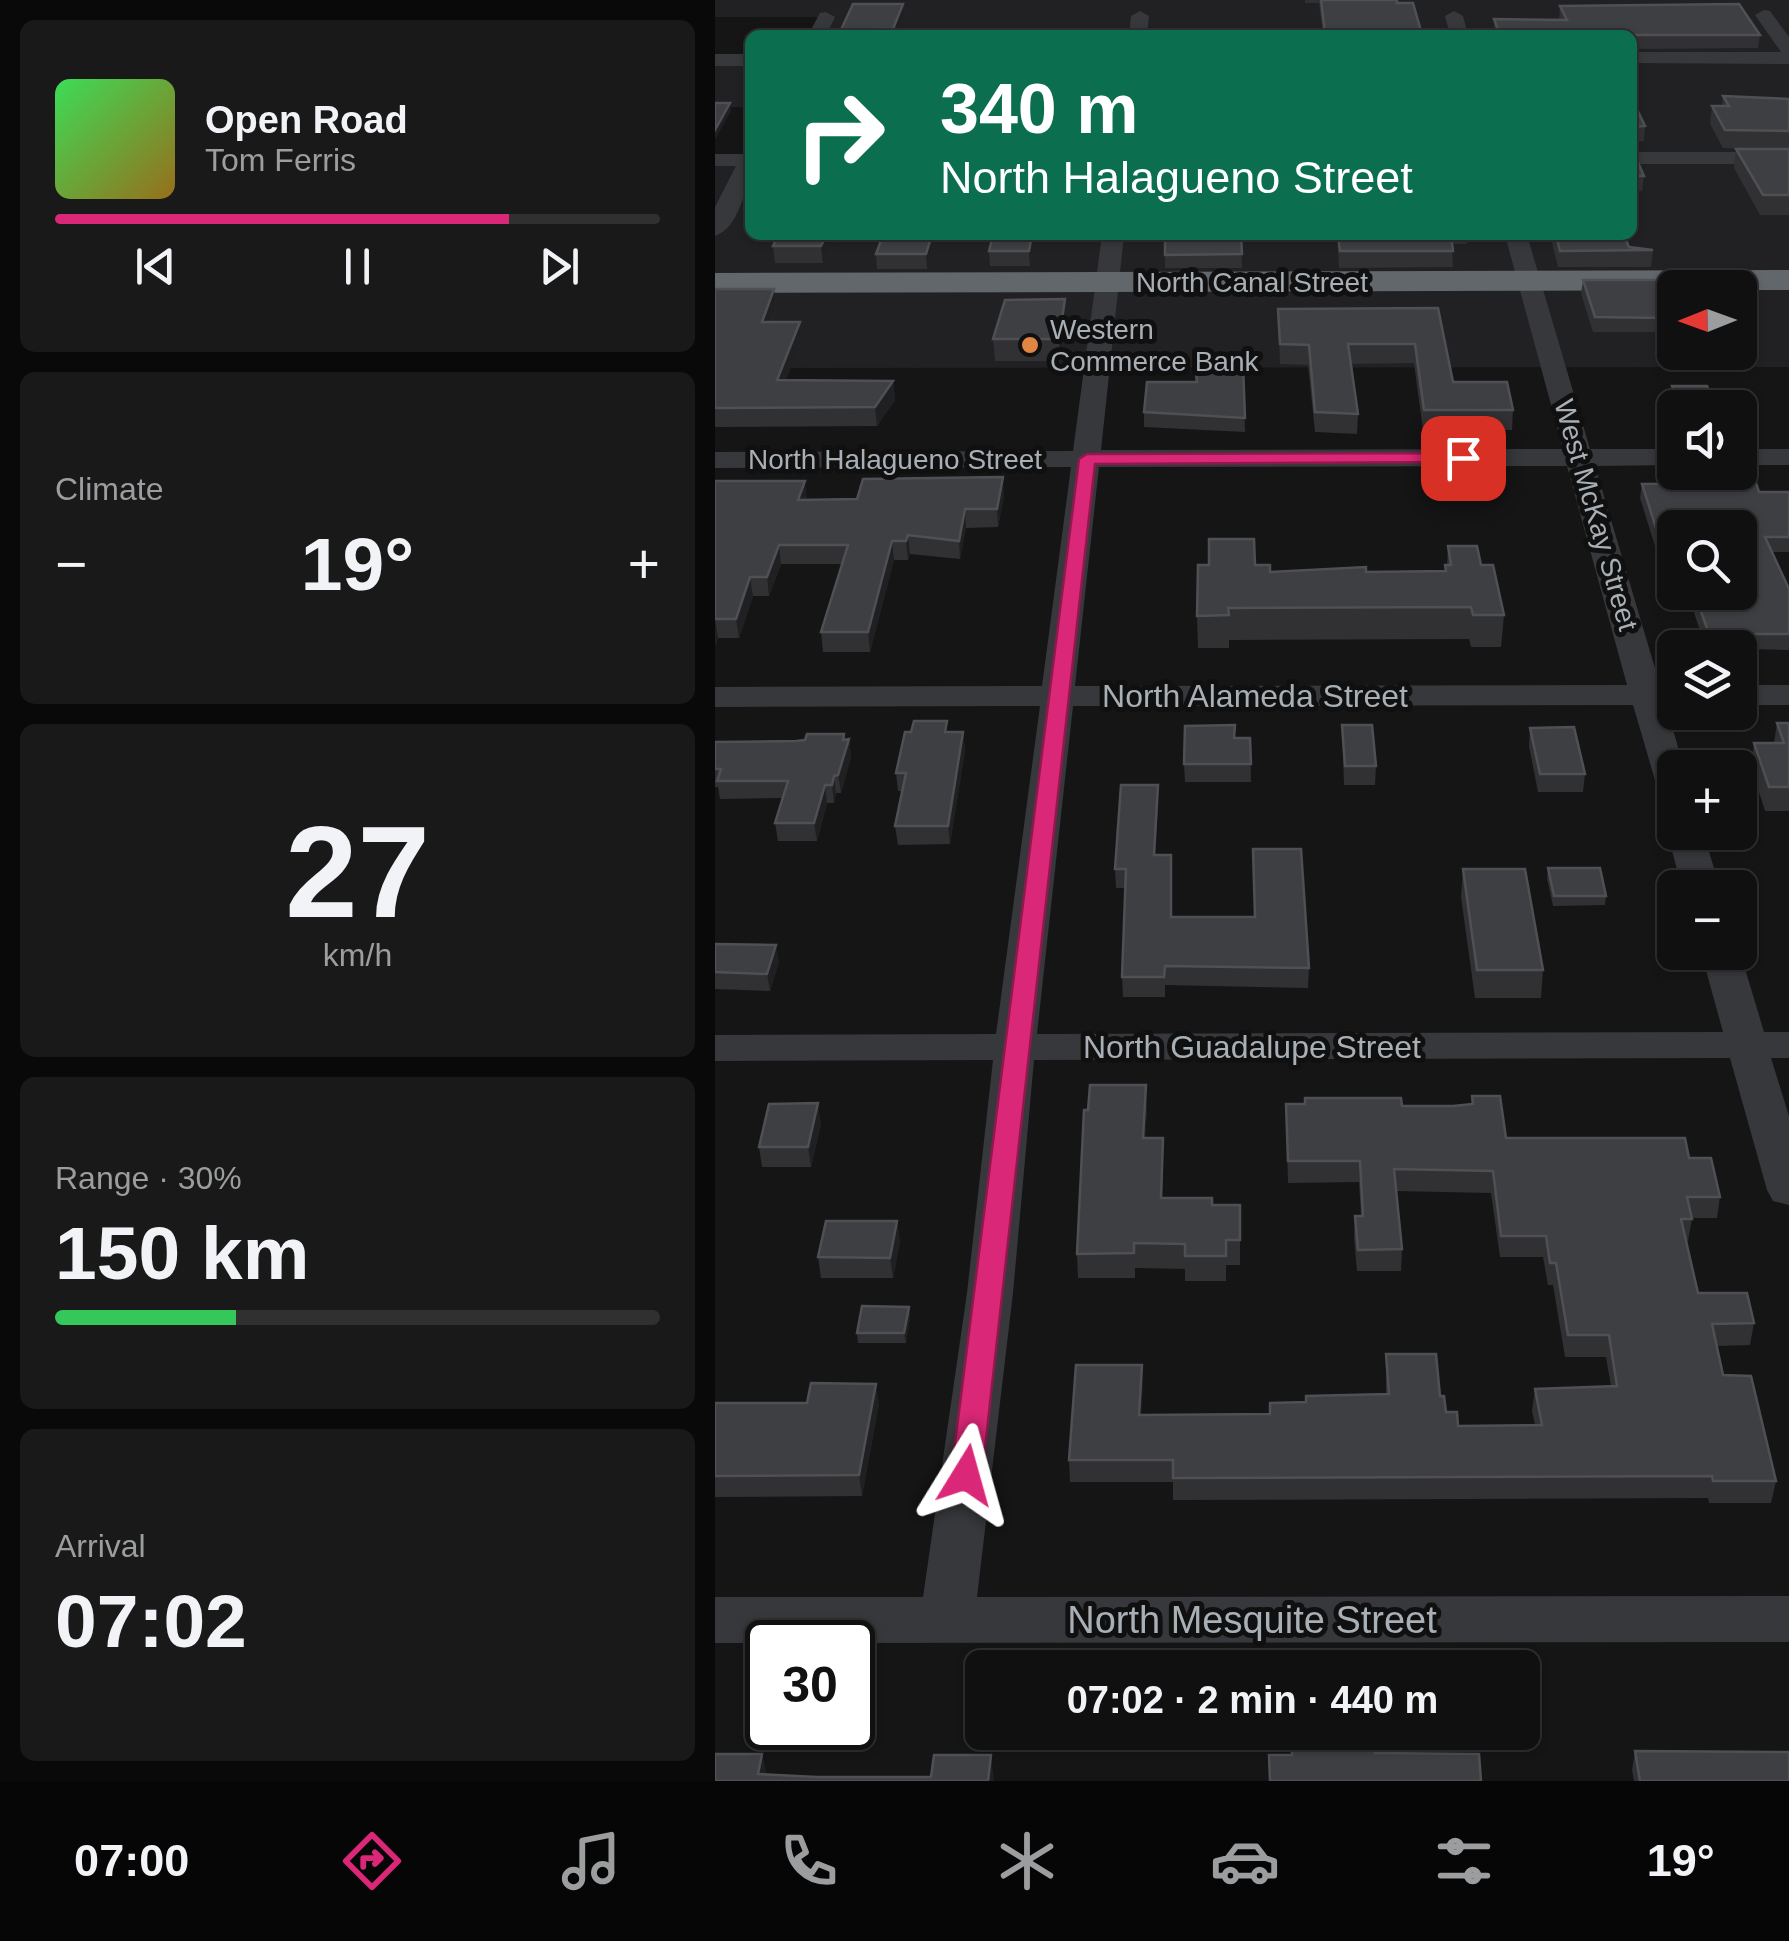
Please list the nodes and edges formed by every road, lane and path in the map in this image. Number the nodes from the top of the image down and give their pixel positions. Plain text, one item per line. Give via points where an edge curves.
1 (1764, 15) dead end
2 (1454, 16) dead end
3 (826, 17) dead end
4 (820, 30) edge
5 (1458, 30) edge
6 (1789, 54) edge
7 (1637, 58) edge
8 (715, 60) edge
9 (745, 60) edge
10 (1637, 158) edge
11 (1789, 158) edge
12 (715, 160) edge
13 (745, 160) edge
14 (745, 170) edge
15 (715, 229) edge
16 (1112, 240) edge
17 (1517, 240) edge
18 (1789, 280) edge
19 (715, 283) edge
20 (1530, 287) junction
21 (1107, 289) junction
22 (1657, 293) edge
23 (1757, 293) edge
24 (1789, 293) edge
25 (715, 296) edge
26 (1757, 457) edge
27 (1789, 457) edge
28 (1580, 458) junction
29 (1657, 458) edge
30 (1087, 459) junction
31 (715, 460) edge
32 (1657, 683) edge
33 (1789, 694) edge
34 (1657, 695) edge
35 (1757, 695) edge
36 (715, 696) edge
37 (1059, 696) junction
38 (1725, 970) edge
39 (1789, 1044) edge
40 (1746, 1045) junction
41 (715, 1048) edge
42 (1015, 1048) junction
43 (1789, 1190) edge
44 (1789, 1619) edge
45 (715, 1620) edge
46 (947, 1620) junction

1 - 6 street
2 - 5 street
3 - 4 street
6 - 7 street
8 - 9 street
10 - 11 street
12 - 13 street
14 - 15 street
16 - 21 street
17 - 20 street, West McKay Street
18 - 20 highway, North Canal Street
19 - 21 highway, North Canal Street
20 - 21 highway, North Canal Street
20 - 22 highway, North Canal Street
20 - 28 street, West McKay Street
21 - 25 highway, North Canal Street
21 - 30 street
23 - 24 highway
26 - 27 street
28 - 29 street, North Halagueno Street
28 - 30 street, North Halagueno Street
28 - 32 street, West McKay Street
30 - 31 street, North Halagueno Street
30 - 37 street
33 - 35 street
34 - 37 street, North Alameda Street
36 - 37 street, North Alameda Street
37 - 42 street
38 - 40 street
39 - 40 street, North Guadalupe Street
40 - 42 street, North Guadalupe Street
40 - 43 street
41 - 42 street, North Guadalupe Street
42 - 46 street via 991,1293
44 - 46 street, North Mesquite Street
45 - 46 street, North Mesquite Street

